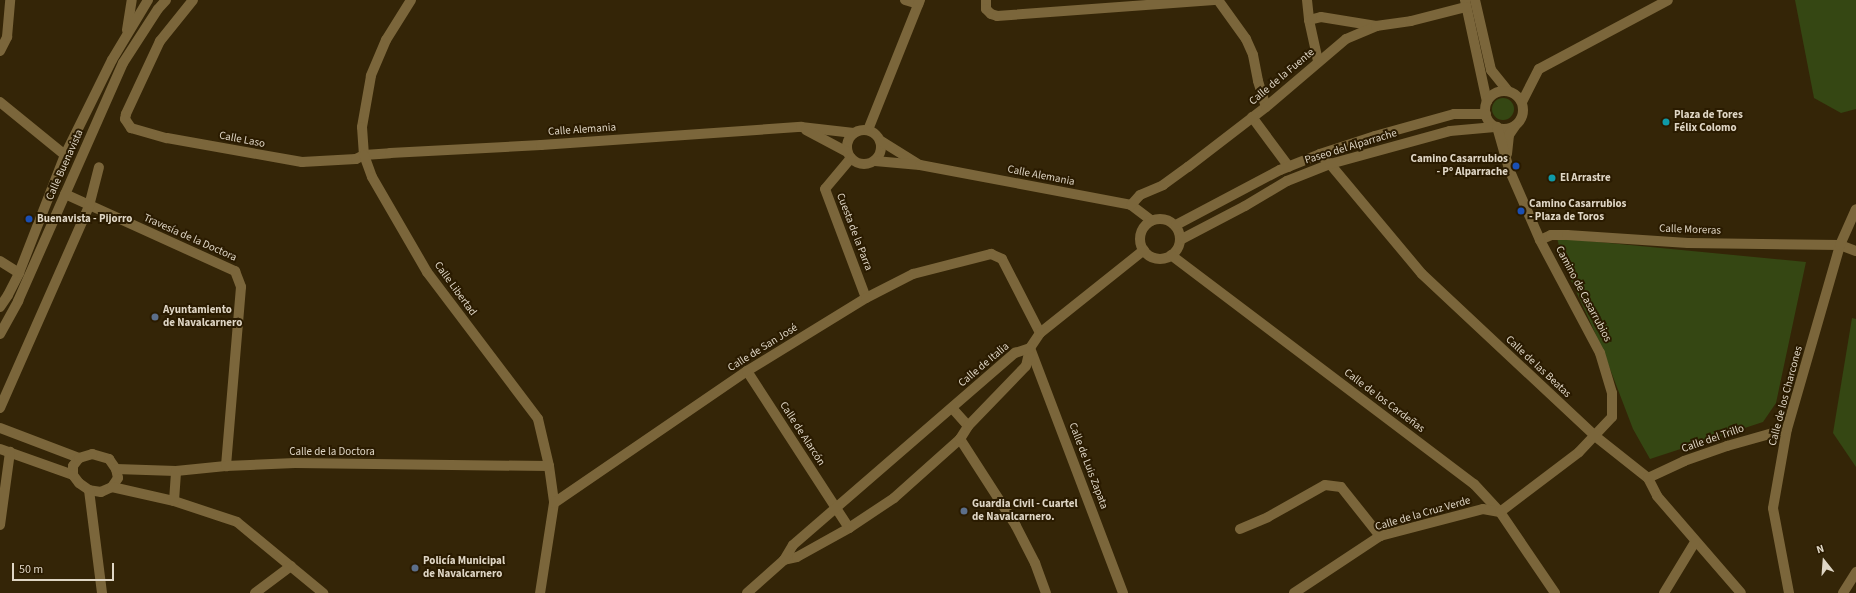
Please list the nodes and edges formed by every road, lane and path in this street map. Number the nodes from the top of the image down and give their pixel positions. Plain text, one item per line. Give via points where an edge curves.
1 (10, 0) edge
2 (132, 0) edge
3 (148, 0) edge
4 (166, 0) edge
5 (193, 0) edge
6 (411, 0) edge
7 (905, 0) edge
8 (1217, 0) edge
9 (1307, 0) edge
10 (1475, 0) edge
11 (1668, 0) edge
12 (919, 2) edge
13 (1465, 3) edge
14 (986, 4) edge
15 (160, 5) edge
16 (1309, 20) junction
17 (1376, 26) junction
18 (127, 33) junction
19 (0, 51) edge
20 (1318, 61) junction
21 (1508, 91) junction
22 (0, 102) edge
23 (1487, 102) junction
24 (1522, 102) junction
25 (1266, 107) junction
26 (1486, 114) junction
27 (1252, 117) junction
28 (1515, 126) junction
29 (801, 127) junction
30 (1496, 127) junction
31 (868, 130) junction
32 (854, 133) junction
33 (881, 141) junction
34 (1320, 154) junction
35 (65, 155) junction
36 (849, 155) junction
37 (364, 156) junction
38 (875, 161) junction
39 (1508, 162) junction
40 (1330, 164) junction
41 (920, 165) junction
42 (99, 167) dead end
43 (1289, 167) junction
44 (65, 194) junction
45 (1131, 204) junction
46 (89, 206) junction
47 (1856, 209) edge
48 (1152, 221) junction
49 (1176, 226) junction
50 (1180, 240) junction
51 (1540, 240) junction
52 (1840, 245) junction
53 (1144, 250) junction
54 (1856, 252) edge
55 (1171, 255) junction
56 (0, 261) edge
57 (19, 273) junction
58 (866, 298) junction
59 (0, 307) edge
60 (1040, 333) junction
61 (0, 334) edge
62 (1030, 348) junction
63 (747, 371) junction
64 (0, 408) edge
65 (952, 408) junction
66 (968, 426) junction
67 (0, 428) edge
68 (1787, 429) junction
69 (1595, 436) junction
70 (960, 439) junction
71 (0, 449) edge
72 (10, 452) junction
73 (79, 458) junction
74 (226, 466) junction
75 (549, 466) junction
76 (116, 469) junction
77 (176, 471) junction
78 (73, 475) junction
79 (1648, 478) junction
80 (112, 487) junction
81 (89, 490) junction
82 (174, 501) junction
83 (554, 503) junction
84 (836, 509) junction
85 (1500, 512) junction
86 (0, 525) edge
87 (848, 528) junction
88 (1240, 529) dead end
89 (1380, 536) junction
90 (1696, 542) junction
91 (784, 560) junction
92 (291, 566) junction
93 (1856, 572) edge
94 (102, 593) edge
95 (255, 593) edge
96 (323, 593) edge
97 (540, 593) edge
98 (747, 593) edge
99 (1046, 593) edge
100 (1123, 593) edge
101 (1294, 593) edge
102 (1555, 593) edge
103 (1664, 593) edge
104 (1741, 593) edge
105 (1789, 593) edge
106 (1843, 593) edge

1 - 19 street via 7,37
2 - 18 street
3 - 18 street, Calle Buenavista
4 - 15 street, Calle Buenavista
5 - 37 street, Calle Laso via 160,41 126,114 125,119 131,128 167,138 288,161 356,159
6 - 37 street, Calle Libertad via 386,40 371,76 362,128
7 - 12 street
8 - 14 street via 997,16 991,14
8 - 25 street via 1246,39 1254,55
9 - 16 street
10 - 21 street via 1491,70
11 - 24 street via 1539,70
12 - 31 street
13 - 17 street, Calle de la Fuente via 1411,21
13 - 23 street
15 - 44 street, Calle Buenavista via 123,63
16 - 17 street via 1321,17
16 - 20 street
17 - 20 street, Calle de la Fuente via 1346,39
18 - 35 street, Calle Buenavista
20 - 25 street, Calle de la Fuente
21 - 23 street via 1498,91 1490,96
21 - 24 street via 1519,97
22 - 35 street
23 - 26 street
24 - 28 street via 1524,113
25 - 27 street, Calle de la Fuente
26 - 30 street via 1491,124
26 - 34 street via 1454,114
27 - 43 street
27 - 45 street, Calle de la Fuente via 1163,185 1140,195
28 - 30 street via 1505,129
28 - 39 street, Camino de Casarrubios via 1509,136
29 - 32 street, Calle Alemania
29 - 36 street
29 - 37 street, Calle Alemania
30 - 39 street, Camino de Casarrubios
30 - 40 street, Paseo del Alparrache via 1450,131
31 - 32 street
31 - 33 street via 876,133
32 - 36 street via 848,141
33 - 38 street via 881,152
33 - 41 street, Calle Alemania
34 - 40 street, Calle de las Beatas
34 - 43 street
35 - 57 street, Calle Buenavista
36 - 38 street via 857,163 867,164
36 - 58 street, Cuesta de la Parra via 825,189
37 - 75 street, Calle Libertad via 372,177 427,272 538,419
38 - 41 street, Calle Alemania
39 - 51 street, Camino de Casarrubios
40 - 50 street, Paseo del Alparrache via 1287,181
40 - 69 street, Calle de las Beatas via 1422,274
41 - 45 street, Calle Alemania
42 - 46 street
43 - 49 street via 1208,207
44 - 46 street, Travesía de la Doctora
44 - 61 street, Calle Buenavista via 18,301
45 - 48 street, Calle Alemania
46 - 64 street
46 - 74 street, Travesía de la Doctora via 236,271 241,287
47 - 52 street, Calle de los Charcones
48 - 49 street via 1165,220
48 - 53 street via 1146,225 1141,237 1140,242
49 - 50 street
50 - 55 street
51 - 52 street, Calle Moreras via 1567,235 1688,243
51 - 69 street, Camino de Casarrubios via 1600,353 1612,393 1612,417
52 - 54 street
52 - 68 street, Calle de los Charcones
53 - 55 street via 1158,258
53 - 60 street
55 - 85 street, Calle de los Cardeñas via 1474,484
56 - 57 street
57 - 59 street, Calle Buenavista
58 - 60 street, Calle de San José via 913,274 991,254 1002,259
58 - 63 street, Calle de San José
60 - 62 street
62 - 65 street, Calle de Italia via 1015,353
62 - 66 street, Calle de Italia via 1026,366
62 - 100 street, Calle de Luis Zapata
63 - 83 street, Calle de San José
63 - 84 street, Calle de Alarcón
65 - 66 street
65 - 84 street, Calle de Italia
66 - 70 street, Calle de Italia
67 - 73 street
68 - 79 street, Calle del Trillo via 1684,461
68 - 105 street, Calle de los Charcones via 1773,508
69 - 79 street, Calle de las Beatas
69 - 85 street via 1579,452
70 - 87 street, Calle de Italia via 894,498
70 - 99 street via 1016,526 1036,563
71 - 72 street
72 - 78 street
72 - 86 street
73 - 76 street via 92,454 109,459
73 - 78 street via 73,466
74 - 75 street, Calle de la Doctora via 295,463
74 - 77 street, Calle de la Doctora
75 - 83 street, Calle Libertad
76 - 77 street, Calle de la Doctora
76 - 80 street via 118,478
77 - 82 street
78 - 81 street via 79,484
79 - 90 street, Calle de las Beatas via 1657,496
80 - 81 street via 101,492
80 - 82 street
81 - 94 street
82 - 92 street via 236,522
83 - 97 street, Calle Libertad
84 - 87 street
84 - 91 street, Calle de Italia via 793,545
85 - 89 street, Calle de la Cruz Verde via 1483,509
85 - 102 street, Calle de los Cardeñas
87 - 91 street, Calle de Italia via 797,557
88 - 89 street via 1268,517 1324,485 1341,487
89 - 101 street, Calle de la Cruz Verde
90 - 103 street
90 - 104 street, Calle de las Beatas
91 - 98 street, Calle de Italia
92 - 95 street
92 - 96 street
93 - 106 street

